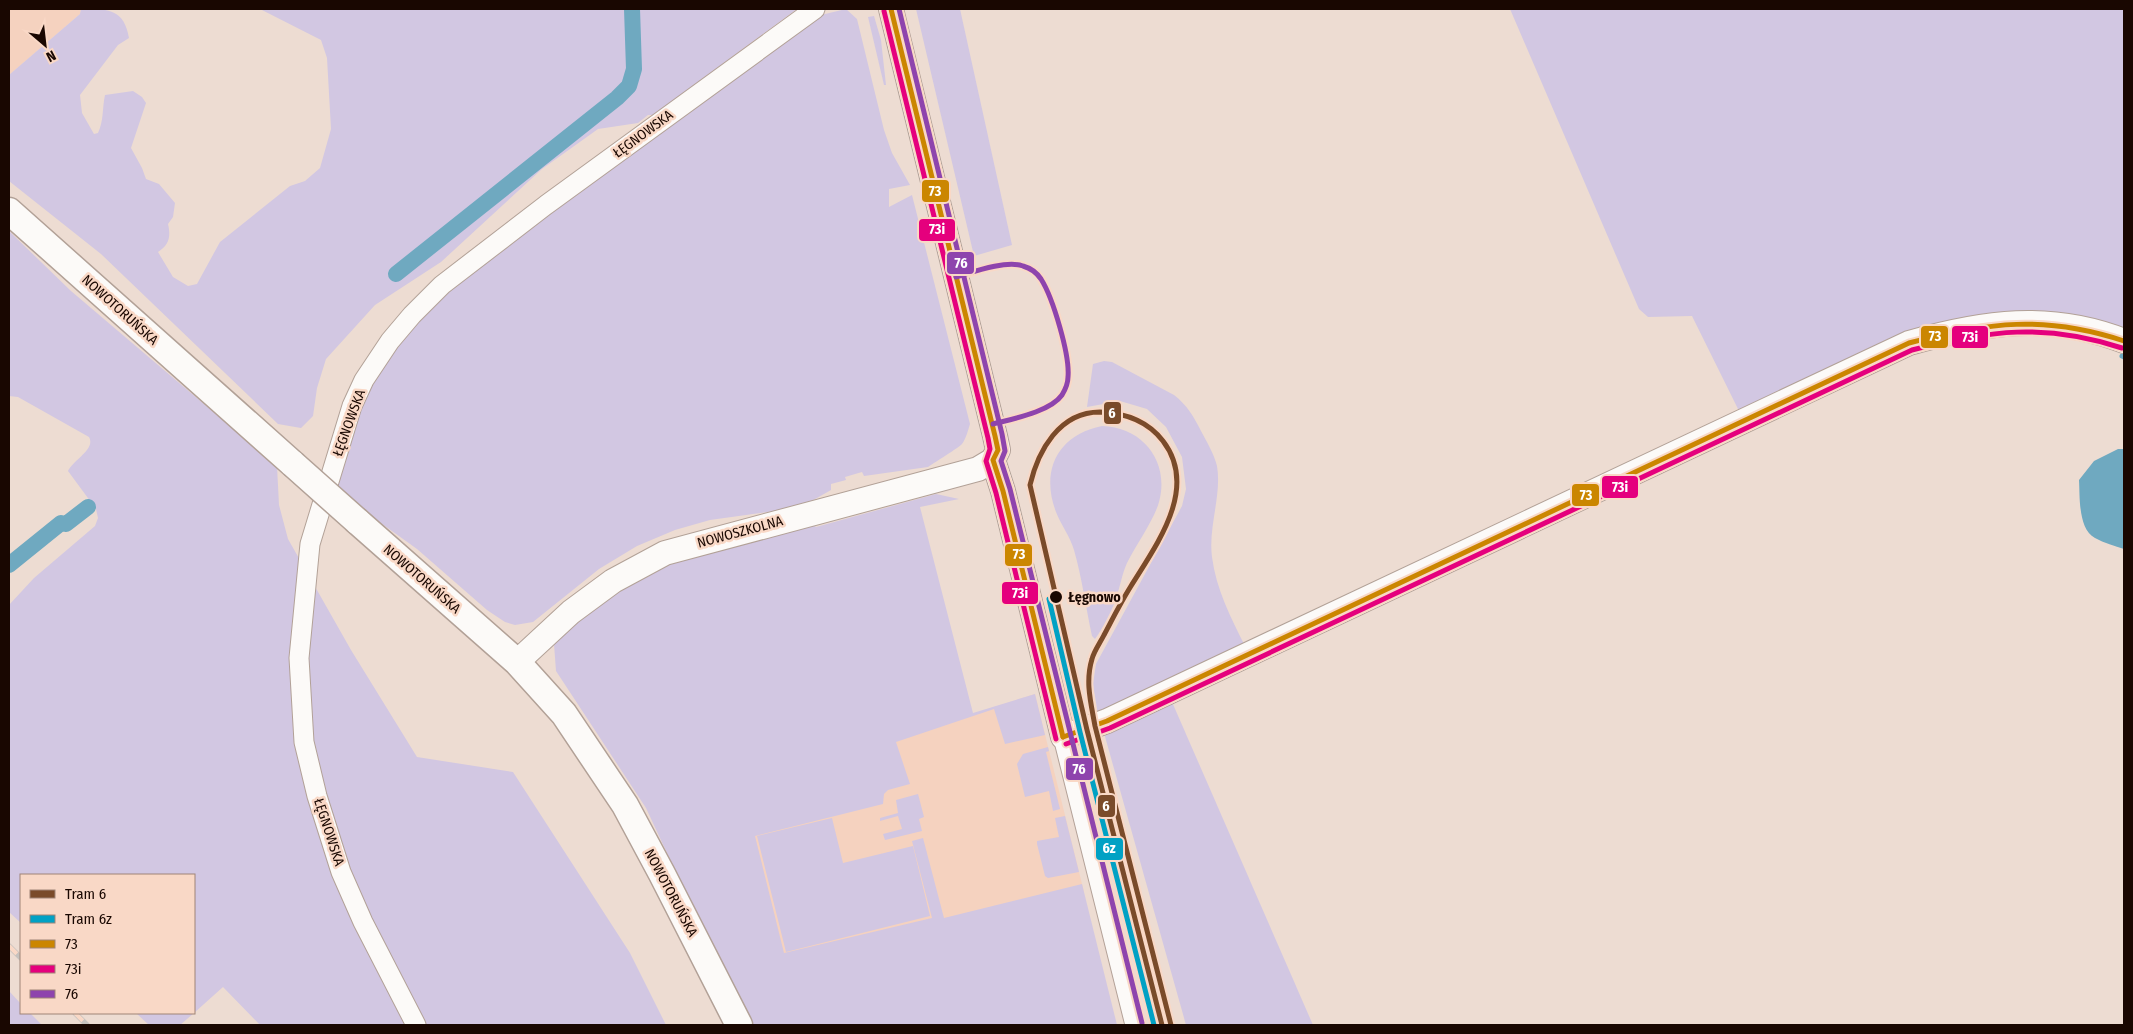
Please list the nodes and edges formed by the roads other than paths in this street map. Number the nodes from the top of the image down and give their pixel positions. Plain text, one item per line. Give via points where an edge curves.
1 (815, 9) edge
2 (891, 9) edge
3 (9, 211) edge
4 (2124, 341) edge
5 (993, 460) junction
6 (516, 662) junction
7 (1063, 737) junction
8 (416, 1025) edge
9 (739, 1025) edge
10 (1135, 1025) edge

1 - 8 street, ŁĘGNOWSKA via 442,285 390,341 364,380 352,406 310,544 299,658 304,742 341,872
2 - 5 street via 995,436 998,450
3 - 6 main road, NOWOTORUŃSKA, bridge
4 - 7 street via 2071,325 2039,322 1974,327 1909,343 1107,721
5 - 6 street, NOWOSZKOLNA via 978,469 665,553 613,581 571,612
5 - 7 street
6 - 9 main road, NOWOTORUŃSKA via 564,714 624,805
7 - 10 street

